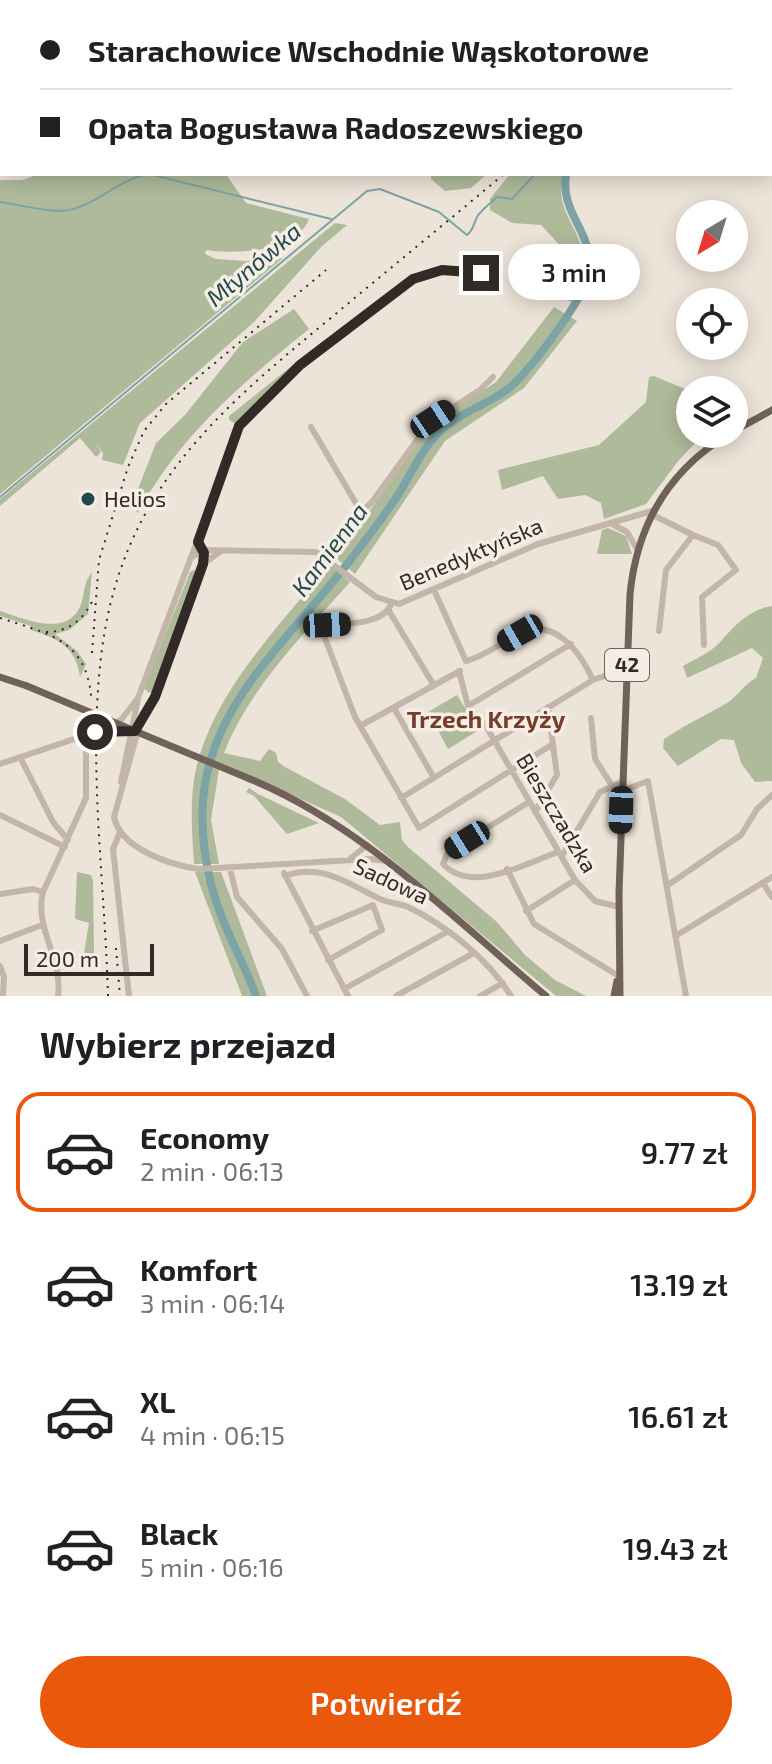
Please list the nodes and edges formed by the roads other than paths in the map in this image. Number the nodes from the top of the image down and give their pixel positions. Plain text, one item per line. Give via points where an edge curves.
1 (481, 273) dead end
2 (493, 377) dead end
3 (771, 413) edge
4 (748, 424) edge
5 (312, 428) dead end
6 (710, 448) edge
7 (652, 511) junction
8 (361, 512) junction
9 (610, 524) junction
10 (693, 535) junction
11 (198, 542) junction
12 (637, 549) junction
13 (203, 550) junction
14 (221, 550) junction
15 (329, 558) junction
16 (191, 561) junction
17 (202, 566) junction
18 (434, 590) junction
19 (390, 608) junction
20 (659, 631) dead end
21 (571, 644) junction
22 (704, 645) dead end
23 (466, 661) junction
24 (627, 668) junction
25 (459, 671) junction
26 (0, 677) edge
27 (593, 680) junction
28 (433, 684) junction
29 (139, 695) junction
30 (155, 697) junction
31 (468, 706) junction
32 (548, 707) junction
33 (394, 708) junction
34 (591, 718) dead end
35 (360, 726) junction
36 (139, 727) junction
37 (102, 730) junction
38 (131, 733) junction
39 (86, 734) junction
40 (494, 741) junction
41 (553, 744) junction
42 (20, 757) junction
43 (0, 764) edge
44 (511, 771) junction
45 (434, 778) junction
46 (611, 784) junction
47 (622, 786) junction
48 (120, 789) junction
49 (772, 795) edge
50 (401, 798) junction
51 (529, 802) junction
52 (535, 812) junction
53 (0, 815) edge
54 (120, 832) junction
55 (66, 844) junction
56 (369, 847) junction
57 (560, 854) junction
58 (362, 859) junction
59 (347, 861) junction
60 (386, 861) junction
61 (283, 865) junction
62 (230, 869) junction
63 (507, 869) junction
64 (285, 876) junction
65 (772, 877) edge
66 (575, 880) junction
67 (763, 883) junction
68 (668, 885) junction
69 (43, 892) junction
70 (0, 894) edge
71 (772, 897) edge
72 (375, 901) junction
73 (619, 907) junction
74 (526, 911) junction
75 (42, 925) junction
76 (312, 931) junction
77 (447, 932) junction
78 (677, 935) junction
79 (0, 941) edge
80 (472, 954) junction
81 (620, 959) junction
82 (328, 960) junction
83 (0, 966) edge
84 (617, 975) junction
85 (503, 983) junction
86 (344, 989) junction
87 (3, 996) edge
88 (58, 996) edge
89 (129, 996) edge
90 (307, 996) edge
91 (348, 996) edge
92 (396, 996) edge
93 (480, 996) edge
94 (511, 996) edge
95 (546, 996) edge
96 (614, 996) edge
97 (620, 996) edge
98 (686, 996) edge

1 - 11 street via 442,270 413,279 300,365 239,426
2 - 8 street via 430,422
3 - 4 main road
5 - 8 street
6 - 7 main road, 42 via 687,465
7 - 9 street, Benedyktyńska
7 - 10 street
7 - 12 main road, 42
8 - 15 street via 345,527
9 - 12 street via 627,532
9 - 18 street, Benedyktyńska via 538,544
10 - 20 street via 666,570
10 - 22 street via 718,545 736,570 702,597
11 - 13 street
11 - 16 street
12 - 24 main road, 42
13 - 14 street
13 - 16 street
13 - 17 street
14 - 15 street via 295,549
14 - 17 street
15 - 19 street, Benedyktyńska
16 - 17 street
16 - 29 street
17 - 30 street
18 - 19 street, Benedyktyńska
18 - 23 street
19 - 28 street
19 - 35 street via 367,620 324,625 325,643
21 - 23 street via 554,632 528,630
21 - 27 street
21 - 31 street
23 - 25 street
24 - 27 street
24 - 47 main road, 42
25 - 28 street
25 - 31 street, Bieszczadzka
26 - 56 main road, bridge via 250,779 323,814
27 - 32 street
28 - 33 street
29 - 30 street
29 - 37 street via 121,720
29 - 38 street
30 - 36 street
31 - 40 street, Bieszczadzka
32 - 40 street
32 - 41 street
33 - 35 street
33 - 45 street
34 - 46 street via 595,759
35 - 50 street
36 - 38 street
36 - 48 street
37 - 38 street
37 - 39 street
38 - 48 street
39 - 42 street
39 - 55 street via 86,798
40 - 44 street, Bieszczadzka
40 - 45 street
41 - 44 street
41 - 52 street via 557,775
42 - 43 street
42 - 55 street
44 - 50 street via 419,828
44 - 51 street, Bieszczadzka
45 - 50 street
46 - 47 street
46 - 57 street via 600,792
47 - 68 street via 648,781
47 - 73 main road, 42
48 - 54 street via 114,810
49 - 68 street via 741,835
51 - 52 street, Bieszczadzka
51 - 63 street via 442,861 446,868 475,878
52 - 57 street, Bieszczadzka
53 - 55 street
54 - 62 street, Sadowa via 162,859 193,868
54 - 89 street via 113,849
55 - 69 street
56 - 58 street, Sadowa
56 - 59 street, Sadowa
56 - 60 main road
57 - 63 street
57 - 66 street, Bieszczadzka
58 - 59 street, Sadowa
58 - 60 street, Sadowa
59 - 61 street, Sadowa
60 - 95 main road
61 - 62 street, Sadowa
61 - 64 street
62 - 90 street via 237,897 283,951
63 - 74 street
64 - 72 street, Sadowa via 330,874
64 - 76 street
65 - 67 street
66 - 73 street, Bieszczadzka via 595,901
66 - 74 street
67 - 71 street
67 - 78 street
68 - 78 street
69 - 70 street
69 - 75 street
72 - 76 street
72 - 77 street, Sadowa via 405,906
72 - 82 street via 381,931
73 - 81 main road, 42
74 - 84 street via 534,924
75 - 79 street
75 - 88 street via 59,974
76 - 82 street
77 - 80 street, Sadowa
77 - 86 street
78 - 98 street
80 - 85 street, Sadowa
80 - 92 street
81 - 84 main road, 42
81 - 97 main road, 42
82 - 86 street
83 - 87 street
84 - 96 main road, 42
85 - 93 street
85 - 94 street, Sadowa
86 - 91 street

